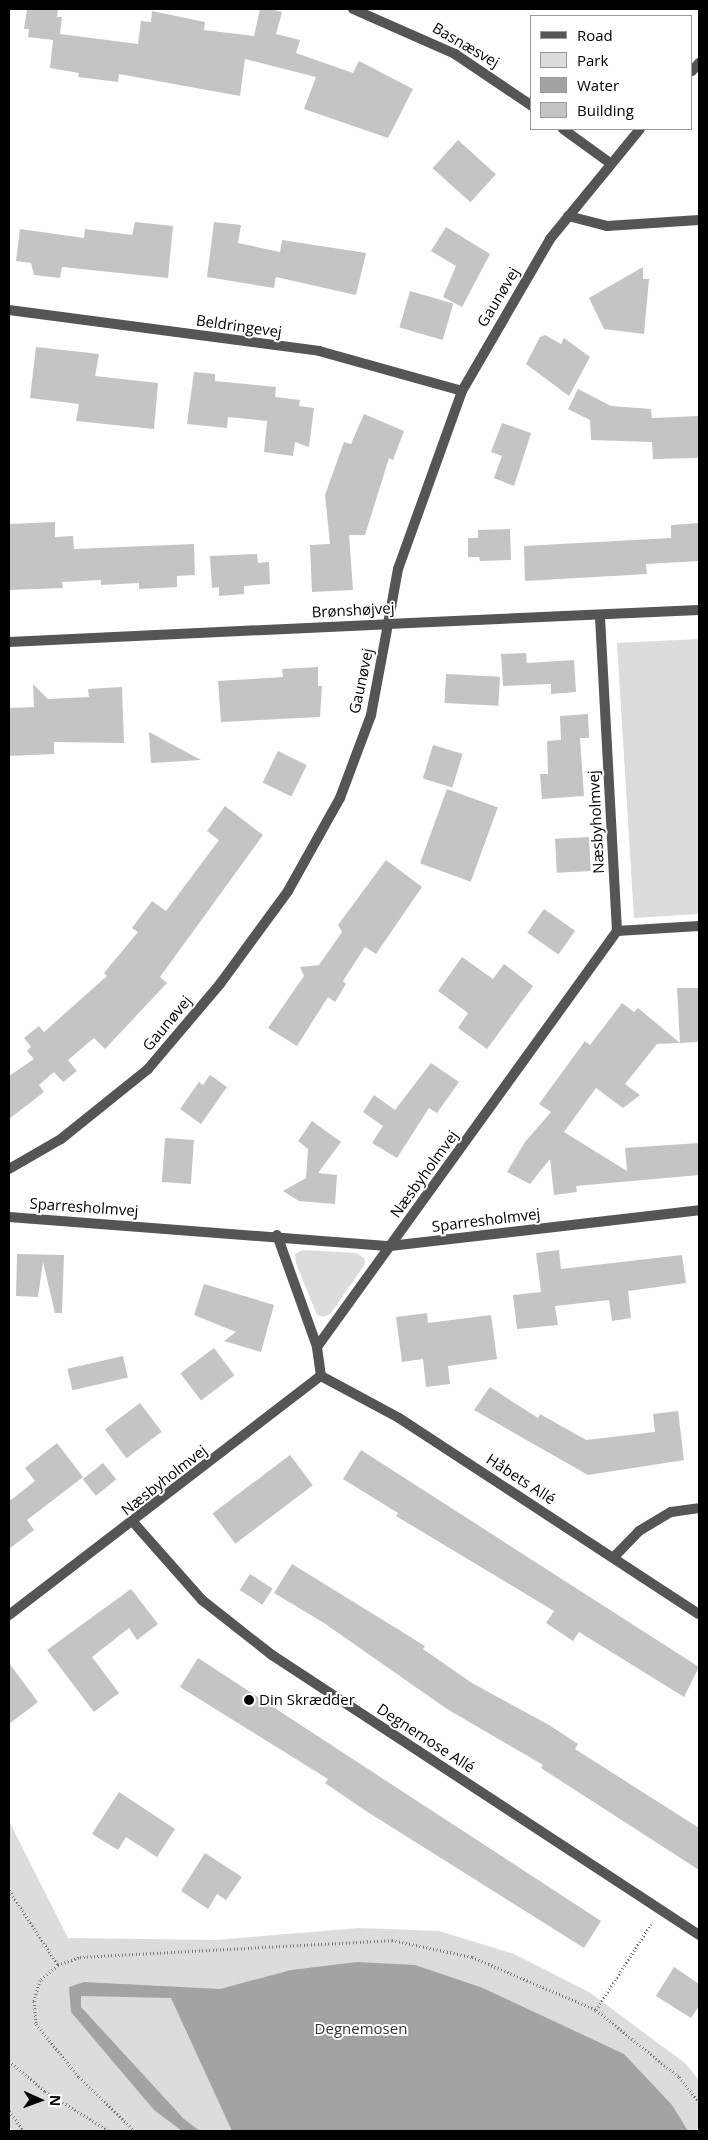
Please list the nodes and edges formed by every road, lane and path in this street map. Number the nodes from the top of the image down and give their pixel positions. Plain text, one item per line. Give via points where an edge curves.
1 (353, 9) edge
2 (530, 105) edge
3 (564, 130) edge
4 (639, 130) edge
5 (610, 163) junction
6 (568, 216) junction
7 (699, 220) edge
8 (9, 310) edge
9 (462, 391) junction
10 (699, 610) edge
11 (600, 616) junction
12 (388, 624) junction
13 (9, 642) edge
14 (699, 926) edge
15 (618, 931) junction
16 (9, 1168) edge
17 (699, 1210) edge
18 (9, 1217) edge
19 (277, 1235) junction
20 (390, 1246) junction
21 (318, 1347) junction
22 (321, 1376) junction
23 (699, 1508) edge
24 (134, 1522) junction
25 (614, 1557) junction
26 (699, 1614) edge
27 (9, 1615) edge
28 (9, 1890) edge
29 (660, 1910) junction
30 (699, 1936) edge
31 (58, 1965) junction
32 (596, 2010) junction
33 (9, 2061) edge
34 (699, 2102) edge
35 (9, 2111) edge
36 (24, 2131) edge
37 (109, 2131) edge
38 (135, 2131) edge

1 - 2 street, Basnæsvej via 455,54
3 - 5 street
4 - 5 street, Gaunøvej
5 - 6 street, Gaunøvej
6 - 7 street via 607,226
6 - 9 street, Gaunøvej via 545,247
8 - 9 street, Beldringevej via 319,352
9 - 12 street, Gaunøvej via 398,570
10 - 11 street, Brønshøjvej
11 - 12 street, Brønshøjvej
11 - 15 street, Næsbyholmvej
12 - 13 street, Brønshøjvej
12 - 16 street, Gaunøvej via 371,715 340,798 288,891 220,984 148,1069 61,1139
14 - 15 street
15 - 20 street, Næsbyholmvej
17 - 20 street, Sparresholmvej
18 - 19 street, Sparresholmvej
19 - 20 street, Sparresholmvej
19 - 21 street
20 - 21 street, Næsbyholmvej
21 - 22 street
22 - 24 street, Næsbyholmvej
22 - 25 street, Håbets Allé via 399,1418
23 - 25 street via 671,1512 639,1531
24 - 27 street, Næsbyholmvej
24 - 29 street, Degnemose Allé via 202,1600 272,1656
25 - 26 street, Håbets Allé
28 - 31 path
29 - 30 street, Degnemose Allé
29 - 32 path
31 - 32 path via 80,1957 392,1940 472,1957
31 - 38 path via 40,1980 34,2001 36,2024 79,2077
32 - 34 path via 679,2077
33 - 37 path via 45,2091
35 - 36 path

